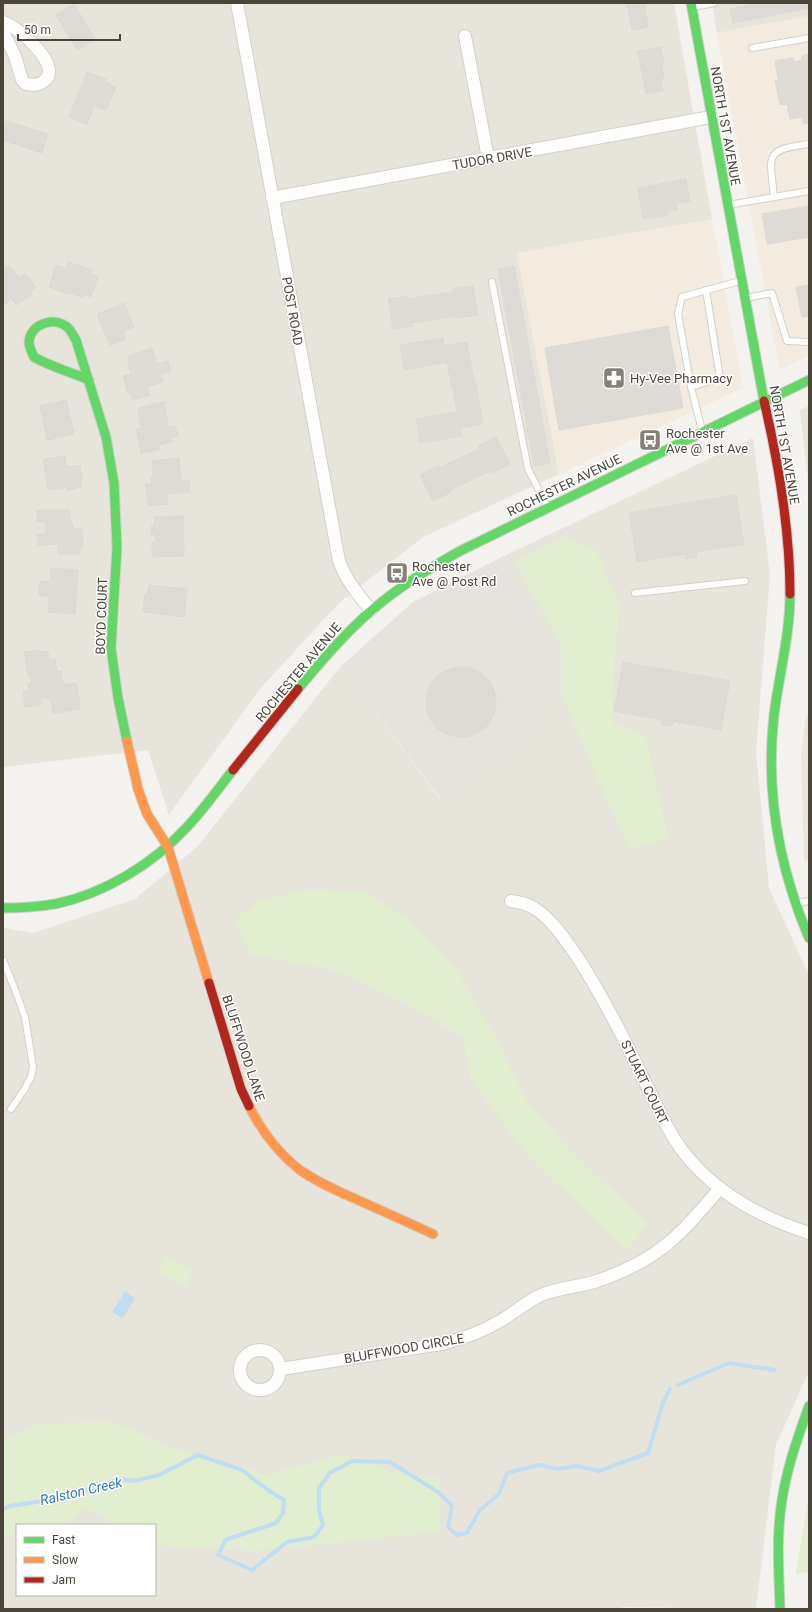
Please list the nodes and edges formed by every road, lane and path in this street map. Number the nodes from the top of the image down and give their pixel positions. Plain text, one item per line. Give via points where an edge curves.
1 (237, 3) edge
2 (714, 3) edge
3 (692, 5) edge
4 (3, 22) edge
5 (3, 32) edge
6 (465, 36) dead end
7 (809, 38) edge
8 (752, 48) dead end
9 (711, 117) junction
10 (809, 144) edge
11 (488, 158) junction
12 (809, 191) edge
13 (774, 197) junction
14 (272, 198) junction
15 (727, 206) junction
16 (742, 281) junction
17 (492, 282) dead end
18 (706, 290) junction
19 (745, 299) junction
20 (809, 342) edge
21 (89, 380) junction
22 (809, 380) edge
23 (691, 387) junction
24 (764, 401) junction
25 (703, 432) junction
26 (547, 508) junction
27 (745, 581) dead end
28 (636, 594) dead end
29 (371, 610) junction
30 (168, 847) junction
31 (511, 901) dead end
32 (809, 901) edge
33 (795, 904) junction
34 (3, 908) edge
35 (809, 938) edge
36 (3, 960) edge
37 (11, 1109) dead end
38 (720, 1188) junction
39 (809, 1233) edge
40 (433, 1234) dead end
41 (281, 1369) dead end
42 (809, 1406) edge
43 (780, 1609) edge

1 - 14 street, POST ROAD
2 - 3 lane
3 - 9 main road, NORTH 1ST AVENUE
4 - 5 street via 21,31 44,57 49,66 46,80 40,84 26,84 22,80 11,45
6 - 11 street
7 - 8 lane
9 - 11 street, TUDOR DRIVE
9 - 15 main road, NORTH 1ST AVENUE
10 - 13 lane via 777,150 772,156
11 - 14 street, TUDOR DRIVE
12 - 13 lane
13 - 15 lane
14 - 29 street, POST ROAD via 339,561 344,575
15 - 16 main road, NORTH 1ST AVENUE
16 - 18 lane
16 - 19 main road, NORTH 1ST AVENUE
17 - 26 lane via 528,469
18 - 23 lane via 682,296 678,314
18 - 23 lane via 720,378
19 - 20 lane via 772,293 787,341
19 - 24 main road, NORTH 1ST AVENUE
21 - 21 main road, BOYD COURT via 76,340 67,327 54,322 41,324 32,332 29,343 34,357 47,365
21 - 30 main road, BOYD COURT via 106,437 114,483 117,547 111,648 118,698 138,789 147,814
22 - 24 main road, ROCHESTER AVENUE
23 - 25 lane
24 - 25 main road, ROCHESTER AVENUE
24 - 33 main road, NORTH 1ST AVENUE via 773,440 786,525 790,600 771,747 772,800 778,843
25 - 26 main road, ROCHESTER AVENUE
26 - 29 main road, ROCHESTER AVENUE via 434,565
27 - 28 lane
29 - 30 main road, ROCHESTER AVENUE via 320,662 188,827
30 - 34 main road, ROCHESTER AVENUE via 127,876 82,896 34,907
30 - 40 main road, BLUFFWOOD LANE via 241,1089 264,1133 280,1152 319,1183
31 - 38 street, STUART COURT via 535,909 568,943 612,1015 670,1133 685,1154
32 - 33 lane
33 - 35 main road, NORTH 1ST AVENUE
36 - 37 lane via 25,1017 33,1067 31,1078
38 - 39 street, STUART COURT via 766,1217
38 - 41 street, BLUFFWOOD CIRCLE via 692,1222 649,1258 598,1281 543,1295 483,1331 441,1344
42 - 43 main road via 794,1448 782,1500 778,1548

